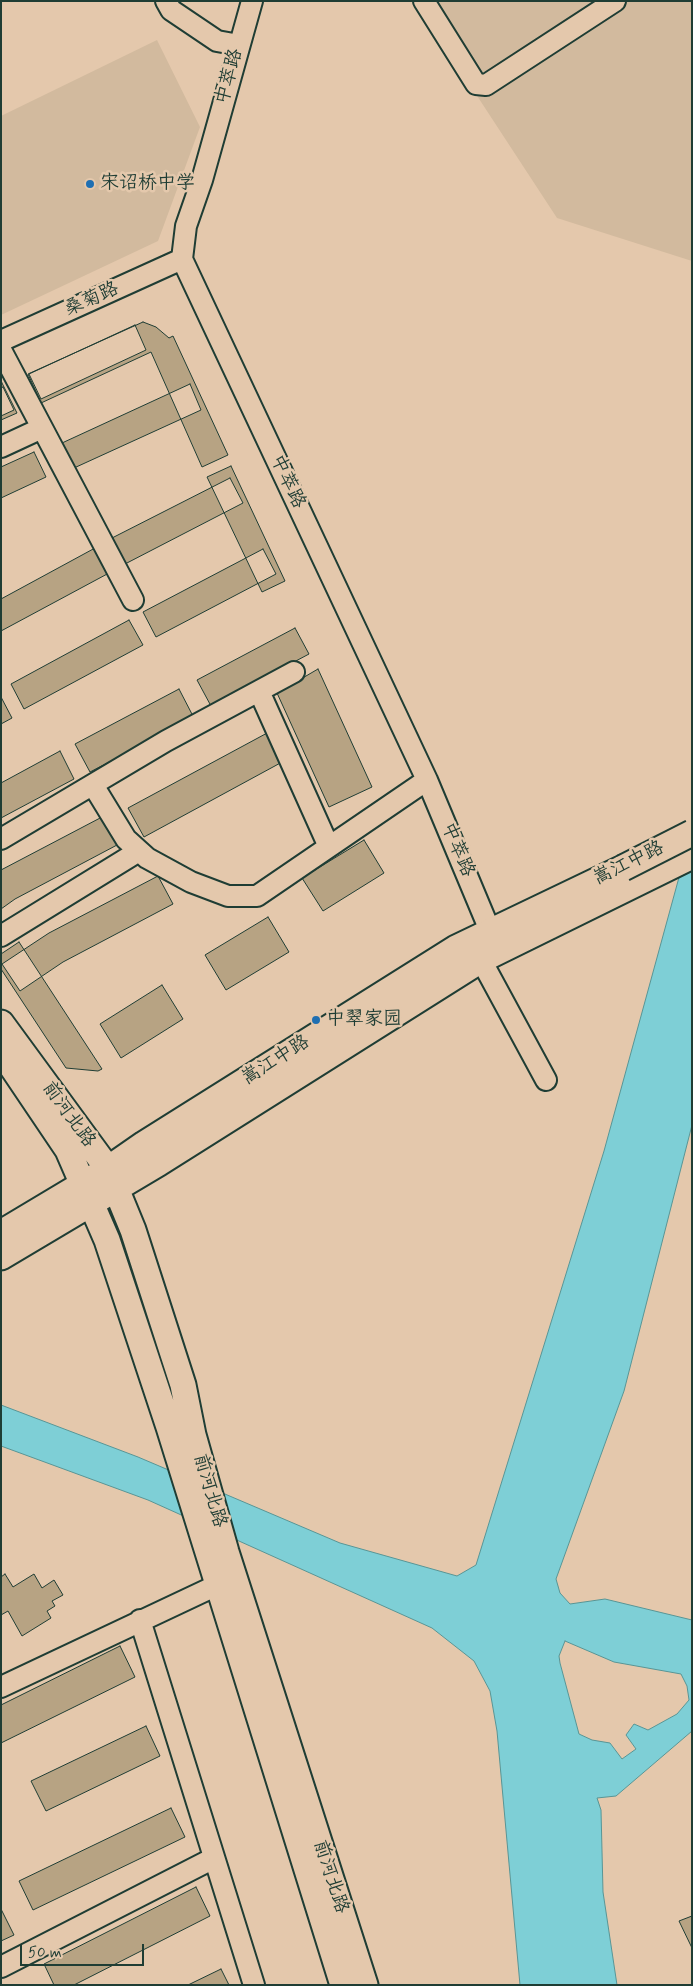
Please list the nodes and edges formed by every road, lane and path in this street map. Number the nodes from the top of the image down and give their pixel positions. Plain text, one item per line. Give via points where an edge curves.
1 (166, 1) edge
2 (252, 1) edge
3 (424, 1) edge
4 (615, 1) edge
5 (239, 45) junction
6 (182, 259) junction
7 (1, 341) edge
8 (1, 350) edge
9 (42, 428) junction
10 (1, 447) edge
11 (133, 600) dead end
12 (294, 672) dead end
13 (259, 692) junction
14 (427, 780) junction
15 (93, 785) junction
16 (692, 833) edge
17 (1, 839) edge
18 (329, 847) junction
19 (139, 851) junction
20 (692, 856) edge
21 (626, 878) junction
22 (1, 936) edge
23 (490, 947) junction
24 (1, 1023) edge
25 (1, 1051) edge
26 (546, 1080) dead end
27 (112, 1179) junction
28 (88, 1193) junction
29 (1, 1233) edge
30 (1, 1257) edge
31 (216, 1550) junction
32 (226, 1580) junction
33 (140, 1620) junction
34 (1, 1687) edge
35 (214, 1858) junction
36 (1, 1967) edge
37 (254, 1985) edge
38 (342, 1985) edge
39 (365, 1985) edge

1 - 5 street via 171,10 217,41
2 - 5 street, 中萃路
3 - 4 street via 476,84 486,85
5 - 6 street, 中萃路 via 186,226
6 - 7 street, 桑菊路
6 - 14 street, 中萃路
8 - 9 street
9 - 10 street
9 - 11 street
12 - 13 street
13 - 15 street via 166,741
13 - 18 street
14 - 18 street
14 - 23 street, 中萃路
15 - 17 street
15 - 19 street via 126,839
16 - 21 main road, 嵩江中路, bridge
18 - 19 street via 256,896 228,896 191,882
19 - 22 street
20 - 21 main road, 嵩江中路
21 - 23 main road, 嵩江中路
23 - 26 street, 中萃路
23 - 27 main road, 嵩江中路 via 456,948 144,1144
24 - 27 main road, 前河北路
25 - 28 main road, 前河北路 via 68,1150
27 - 28 main road, 嵩江中路
27 - 31 main road, 前河北路 via 133,1230 183,1385
28 - 29 main road, 嵩江中路
28 - 30 main road, 嵩江中路
28 - 31 main road, 前河北路 via 107,1240 169,1427
31 - 32 main road, 前河北路
32 - 33 street
32 - 38 main road, 前河北路
32 - 39 main road, 前河北路
33 - 34 street
33 - 35 street
35 - 36 street
35 - 37 street

